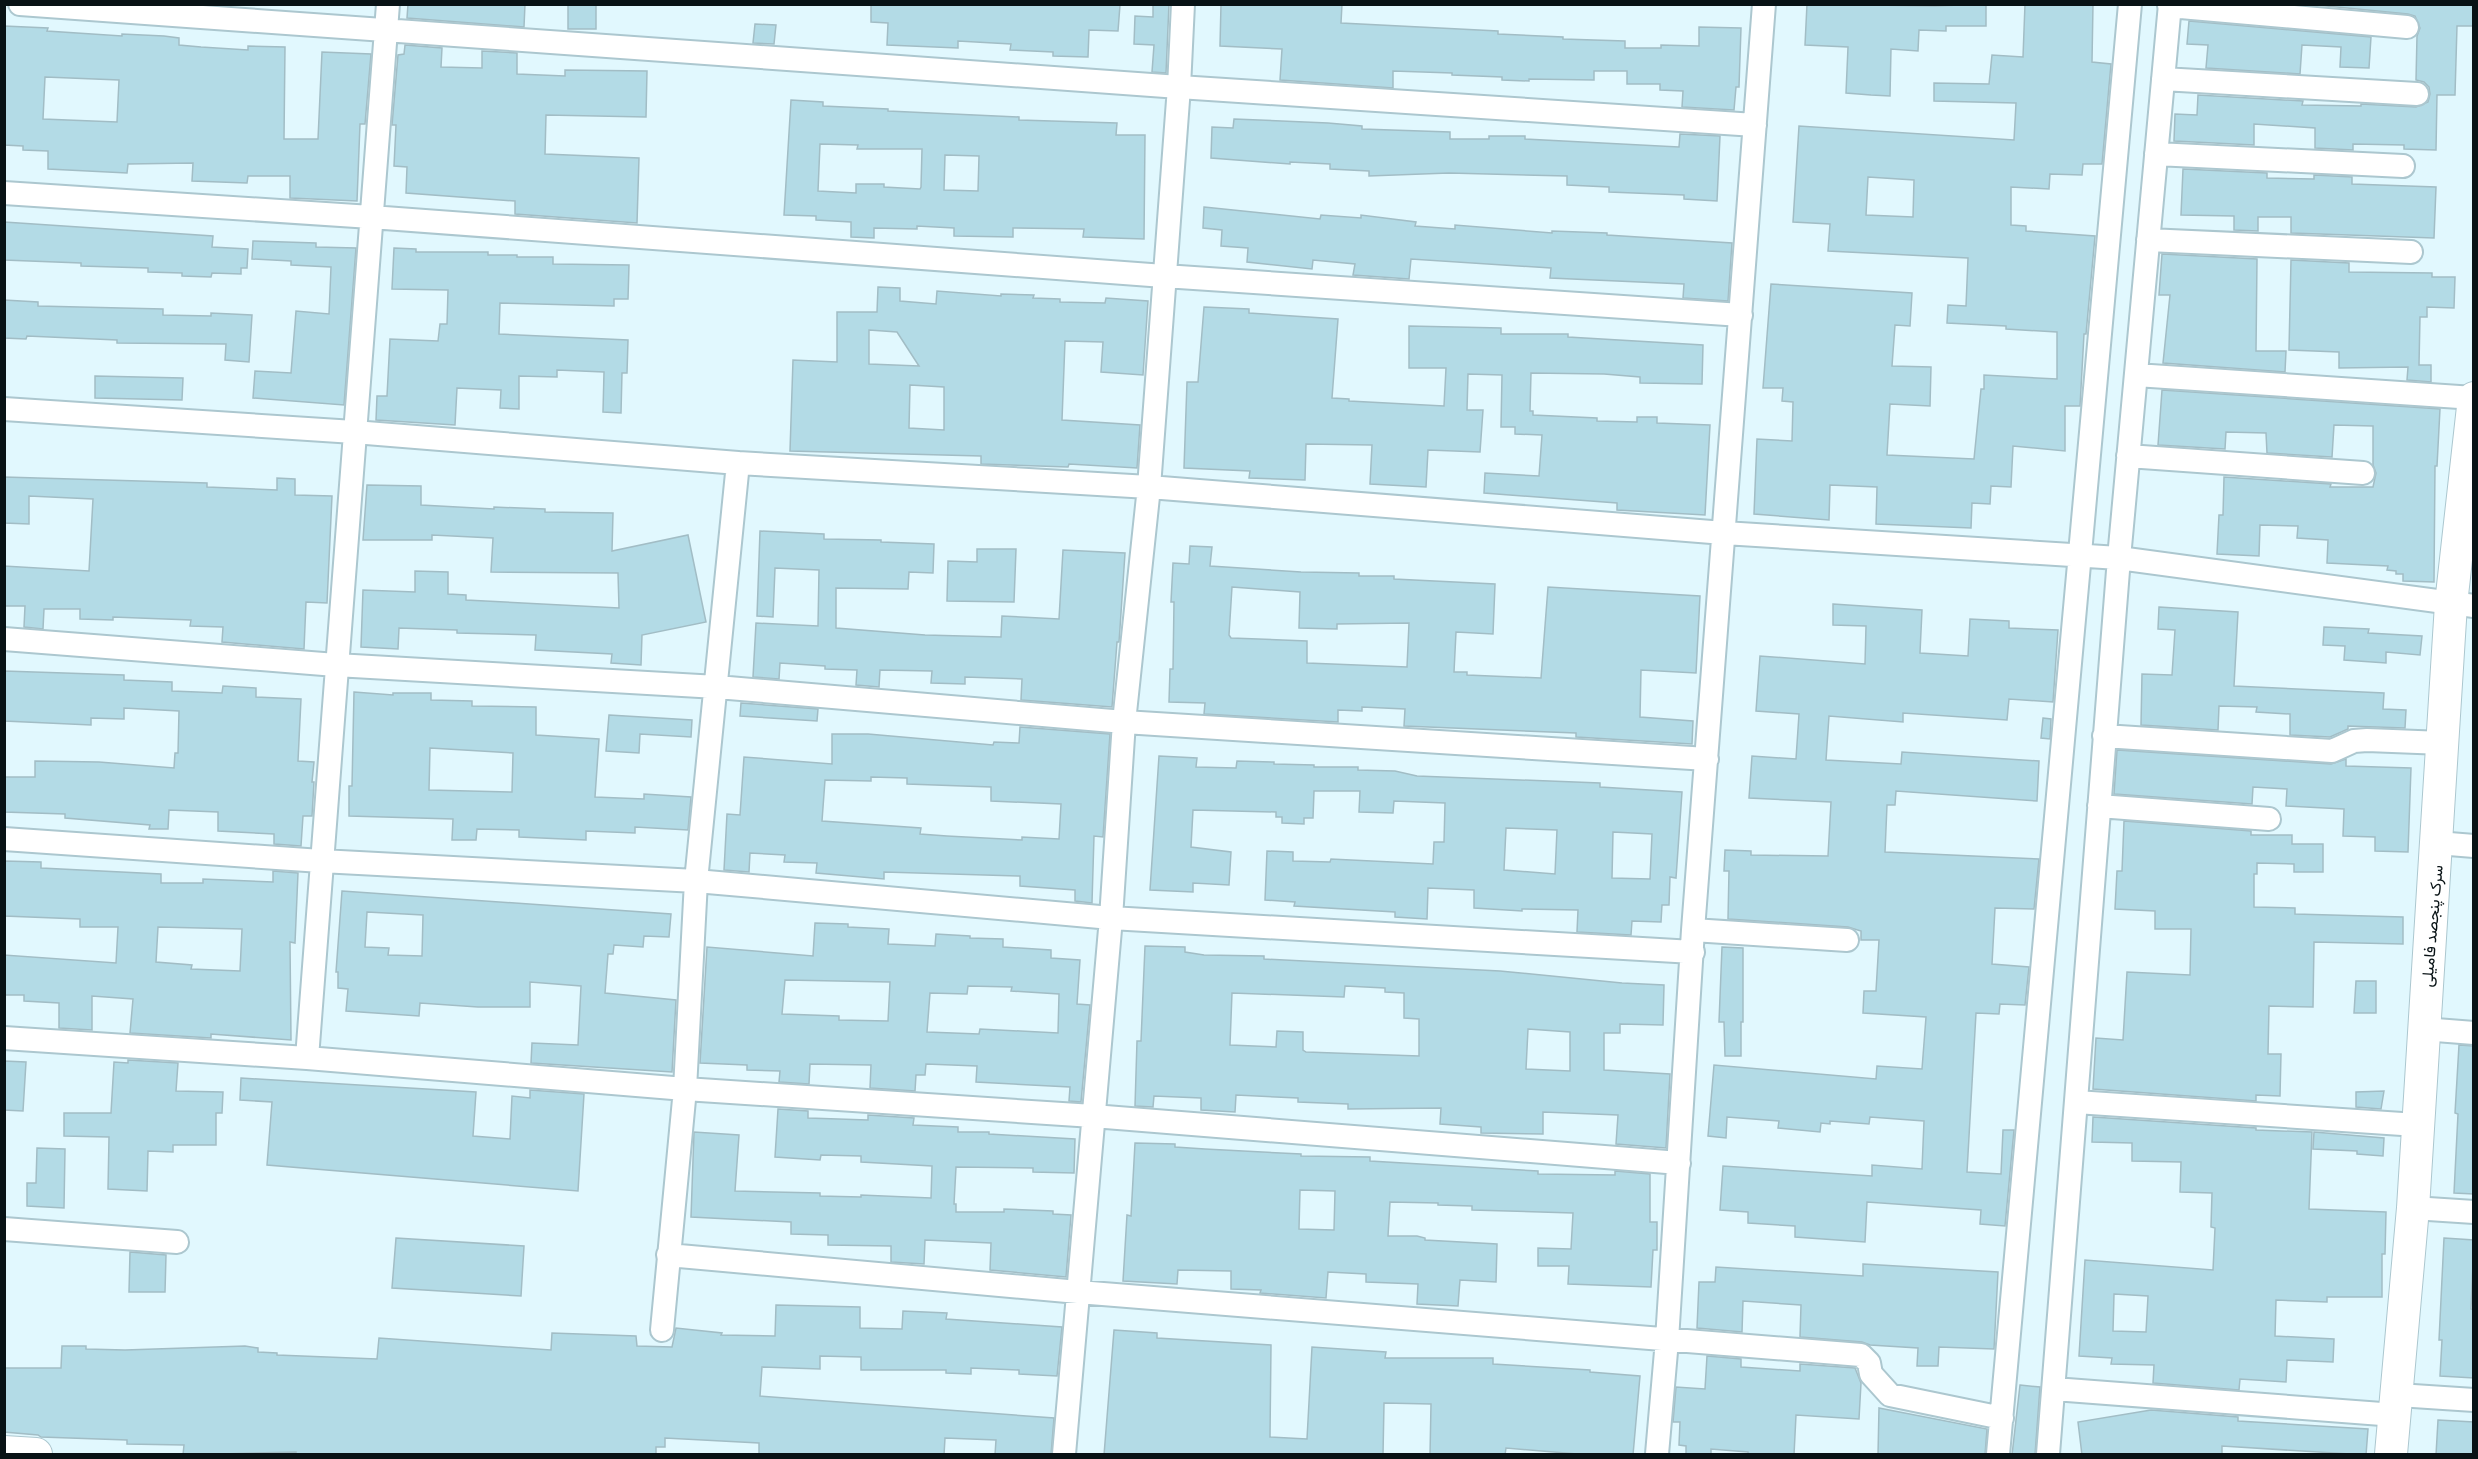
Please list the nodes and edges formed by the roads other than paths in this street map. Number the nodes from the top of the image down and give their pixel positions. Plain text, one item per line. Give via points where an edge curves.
1 (20, 4) edge
2 (388, 4) edge
3 (1183, 4) edge
4 (1764, 4) edge
5 (2130, 4) edge
6 (2170, 5) edge
7 (2407, 27) dead end
8 (386, 31) junction
9 (2163, 79) junction
10 (1179, 87) junction
11 (2417, 94) dead end
12 (1755, 125) junction
13 (2156, 154) junction
14 (2403, 166) dead end
15 (4, 193) edge
16 (371, 217) junction
17 (2148, 240) junction
18 (2411, 252) dead end
19 (1164, 276) junction
20 (1741, 315) junction
21 (2136, 375) junction
22 (2474, 398) edge
23 (4, 409) edge
24 (354, 432) junction
25 (2128, 456) junction
26 (738, 463) junction
27 (2363, 473) dead end
28 (1149, 488) junction
29 (1724, 533) junction
30 (2080, 555) junction
31 (2119, 558) junction
32 (2462, 605) edge
33 (4, 639) edge
34 (336, 665) junction
35 (717, 687) junction
36 (1124, 722) junction
37 (2104, 736) junction
38 (2443, 743) junction
39 (1707, 759) junction
40 (2099, 806) junction
41 (2269, 819) dead end
42 (4, 839) edge
43 (2437, 843) junction
44 (2474, 846) edge
45 (321, 861) junction
46 (696, 881) junction
47 (1111, 918) junction
48 (1847, 940) dead end
49 (1693, 941) junction
50 (2422, 1029) junction
51 (2474, 1033) edge
52 (4, 1038) edge
53 (307, 1058) junction
54 (685, 1089) junction
55 (2076, 1102) junction
56 (1093, 1116) junction
57 (2417, 1125) junction
58 (1679, 1162) junction
59 (2413, 1208) junction
60 (2474, 1212) edge
61 (4, 1229) edge
62 (177, 1242) dead end
63 (668, 1255) junction
64 (1077, 1292) junction
65 (662, 1330) dead end
66 (1667, 1340) junction
67 (2054, 1389) junction
68 (2474, 1400) edge
69 (2397, 1405) junction
70 (2002, 1418) junction
71 (4, 1452) edge
72 (36, 1455) edge
73 (1064, 1455) edge
74 (1657, 1455) edge
75 (1998, 1455) edge
76 (2048, 1455) edge
77 (2391, 1455) edge

1 - 8 street
2 - 8 street
3 - 10 street
4 - 12 street
5 - 30 street
6 - 7 street
6 - 9 street
8 - 10 street
8 - 16 street
9 - 11 street
9 - 13 street
10 - 12 street
10 - 19 street
12 - 20 street
13 - 14 street
13 - 17 street
15 - 16 street
16 - 19 street
16 - 24 street
17 - 18 street
17 - 21 street
19 - 20 street
19 - 28 street
20 - 29 street
21 - 22 street
21 - 25 street
22 - 32 main road, سرک پنجصد فامیلی
23 - 24 street
24 - 26 street
24 - 34 street
25 - 27 street
25 - 31 street
26 - 28 street
26 - 35 street
28 - 29 street
28 - 36 street
29 - 30 street
29 - 39 street
30 - 31 street
30 - 70 street
31 - 32 street
31 - 37 street
32 - 38 main road, سرک پنجصد فامیلی
33 - 34 street
34 - 35 street
34 - 45 street
35 - 36 street
35 - 46 street
36 - 39 street
36 - 47 street
37 - 38 street via 2332,751 2367,740
37 - 40 street
38 - 43 main road, سرک پنجصد فامیلی
39 - 49 street
40 - 41 street
40 - 55 street
42 - 45 street
43 - 44 street
43 - 50 main road, سرک پنجصد فامیلی
45 - 46 street
45 - 53 street
46 - 47 street
46 - 54 street
47 - 49 street
47 - 56 street
48 - 49 street
49 - 58 street
50 - 51 street
50 - 57 main road, سرک پنجصد فامیلی
52 - 53 street
53 - 54 street
54 - 56 street
54 - 63 street
55 - 57 street
55 - 67 street
56 - 58 street
56 - 64 street
57 - 59 main road, سرک پنجصد فامیلی
58 - 66 street
59 - 60 street
59 - 69 main road, سرک پنجصد فامیلی
61 - 62 street
63 - 64 street
63 - 65 street
64 - 66 street
64 - 73 street
66 - 70 street via 1861,1355 1869,1363 1871,1374 1890,1395
66 - 74 street
67 - 69 street
67 - 76 street
68 - 69 street
69 - 77 main road, سرک پنجصد فامیلی
70 - 75 street
71 - 72 main road

